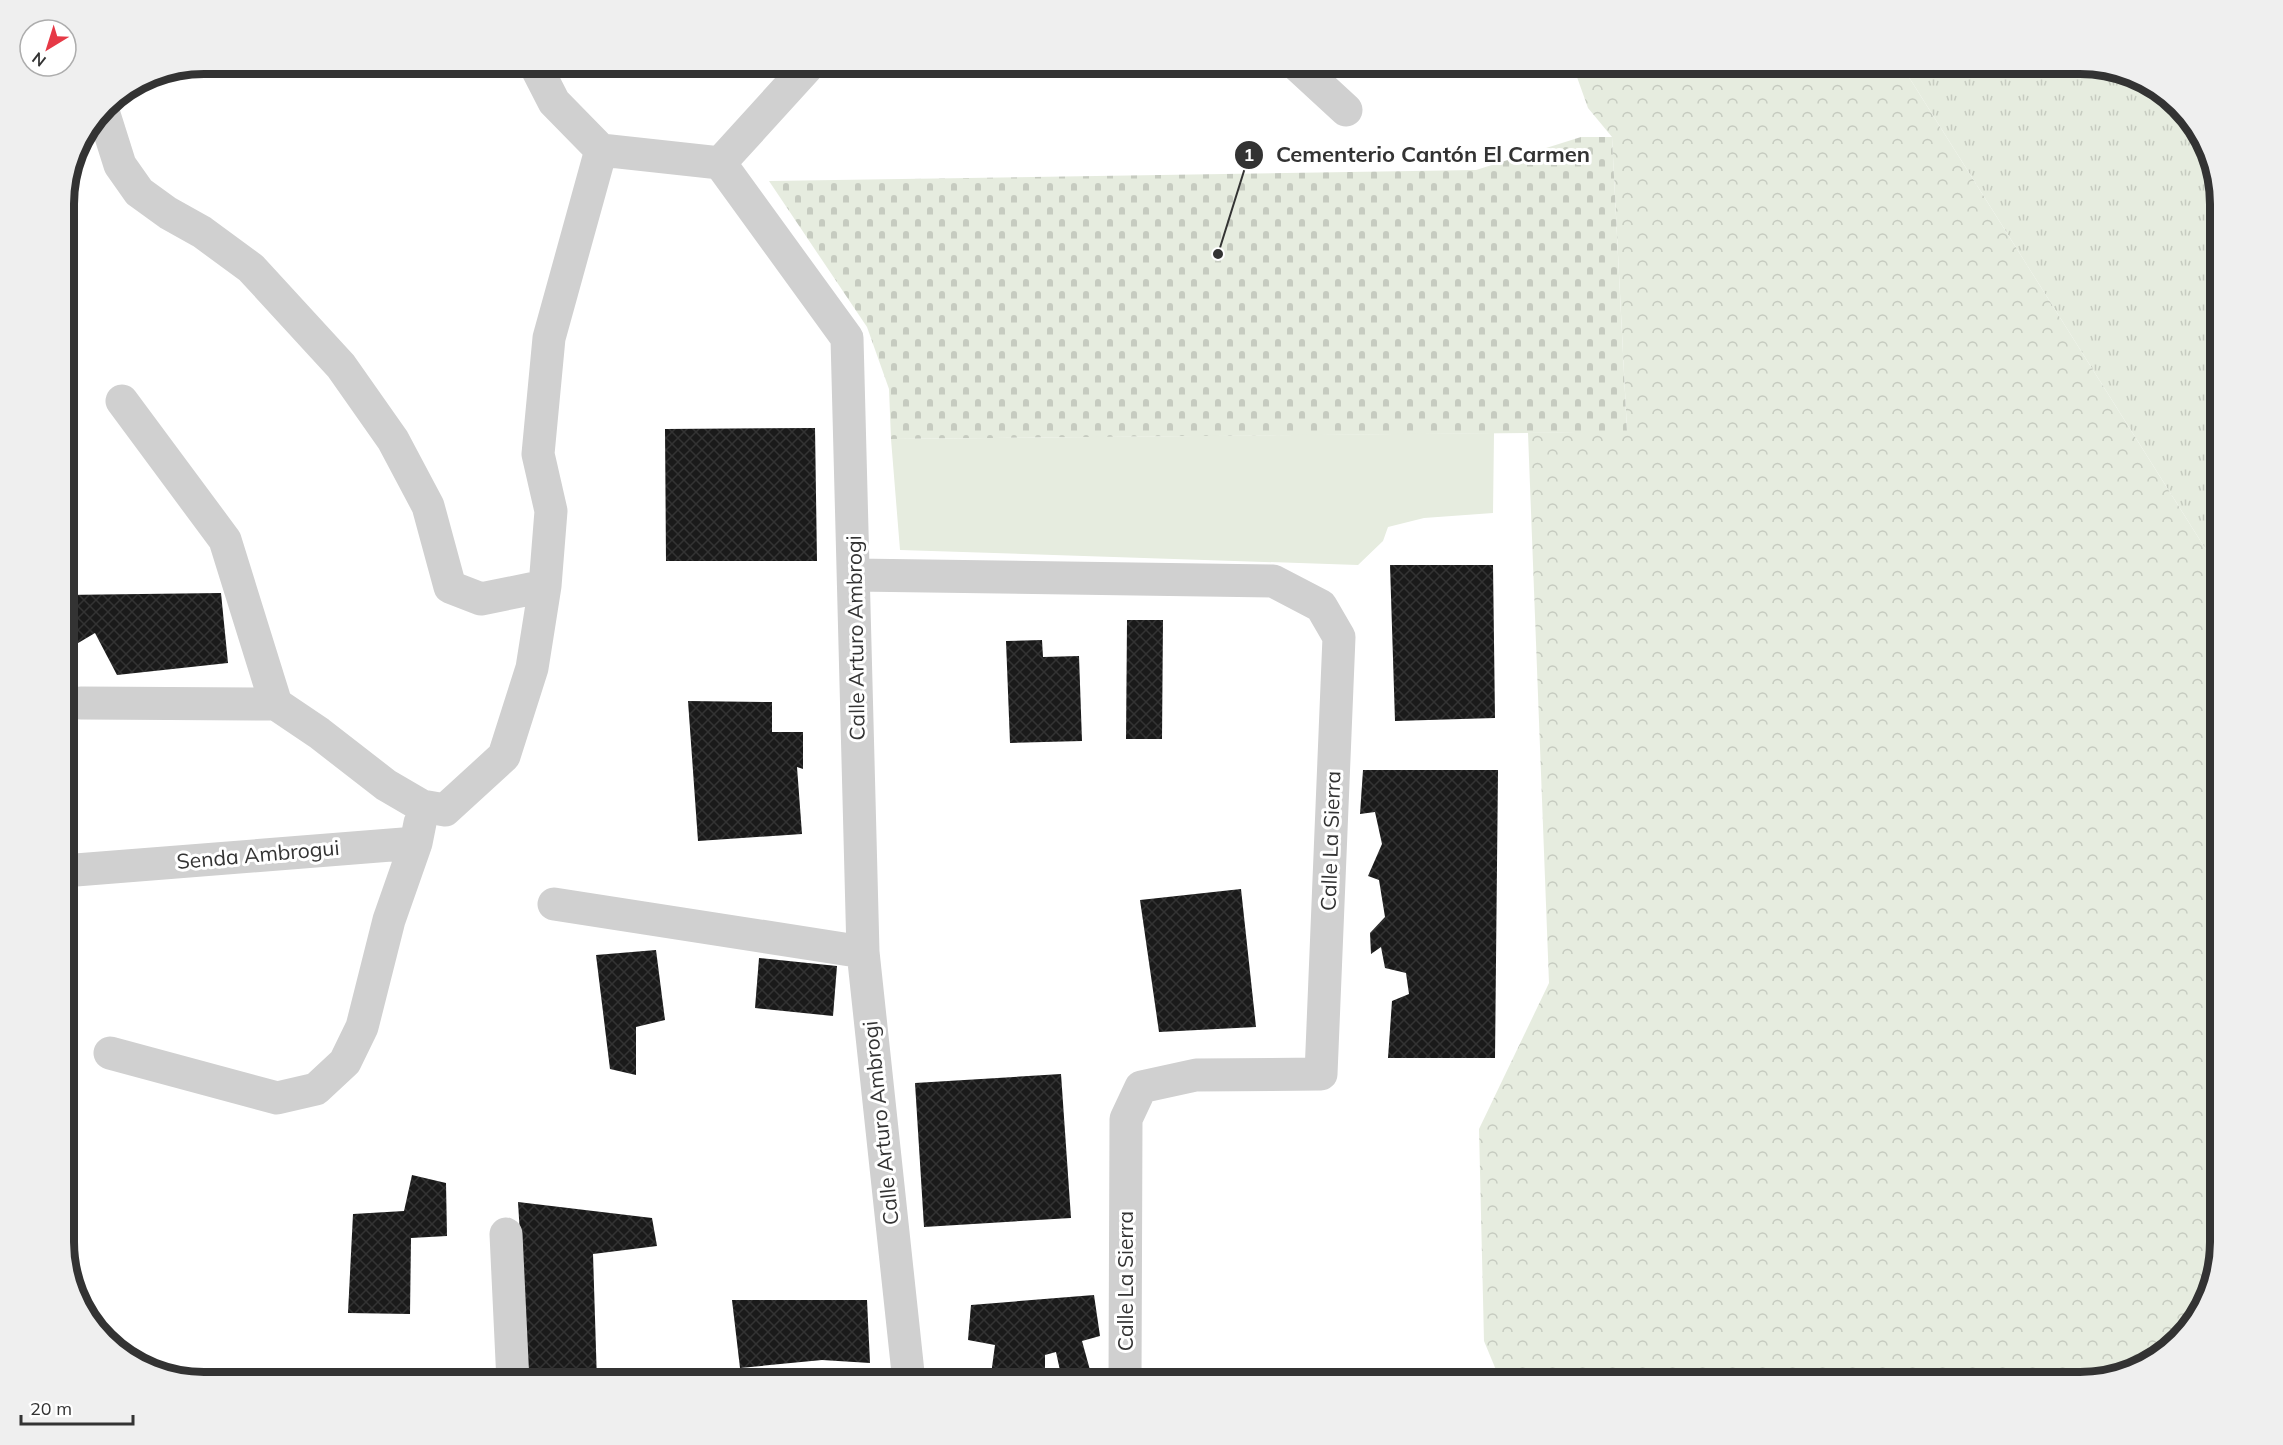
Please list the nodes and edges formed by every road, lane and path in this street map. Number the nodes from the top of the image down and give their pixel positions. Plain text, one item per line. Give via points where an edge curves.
1 (540, 74) edge
2 (801, 74) edge
3 (1307, 74) edge
4 (1346, 110) dead end
5 (105, 119) edge
6 (601, 150) junction
7 (720, 163) junction
8 (122, 401) dead end
9 (855, 575) junction
10 (545, 586) junction
11 (81, 703) dead end
12 (276, 704) junction
13 (422, 806) junction
14 (416, 843) junction
15 (74, 870) edge
16 (554, 904) dead end
17 (863, 952) junction
18 (110, 1053) dead end
19 (506, 1234) dead end
20 (513, 1372) edge
21 (908, 1372) edge
22 (1125, 1372) edge

1 - 6 street via 554,102
2 - 7 street
3 - 4 street
5 - 10 street via 120,165 139,192 250,268 341,366 393,440 428,506 450,588 481,599
6 - 7 street
6 - 10 street via 549,338 538,454 551,512
7 - 9 street, Calle Arturo Ambrogi via 847,338
8 - 12 street via 225,540
9 - 17 street, Calle Arturo Ambrogi
9 - 22 street, Calle La Sierra via 1273,581 1321,606 1339,637 1321,1074 1196,1075 1141,1087 1126,1119
10 - 13 street via 532,668 504,756 445,810
11 - 12 street
12 - 13 street via 386,785
13 - 14 street
14 - 15 street, Senda Ambrogui
14 - 18 street via 389,920 362,1027 345,1062 316,1089 277,1098
16 - 17 street
17 - 21 street, Calle Arturo Ambrogi
19 - 20 street

